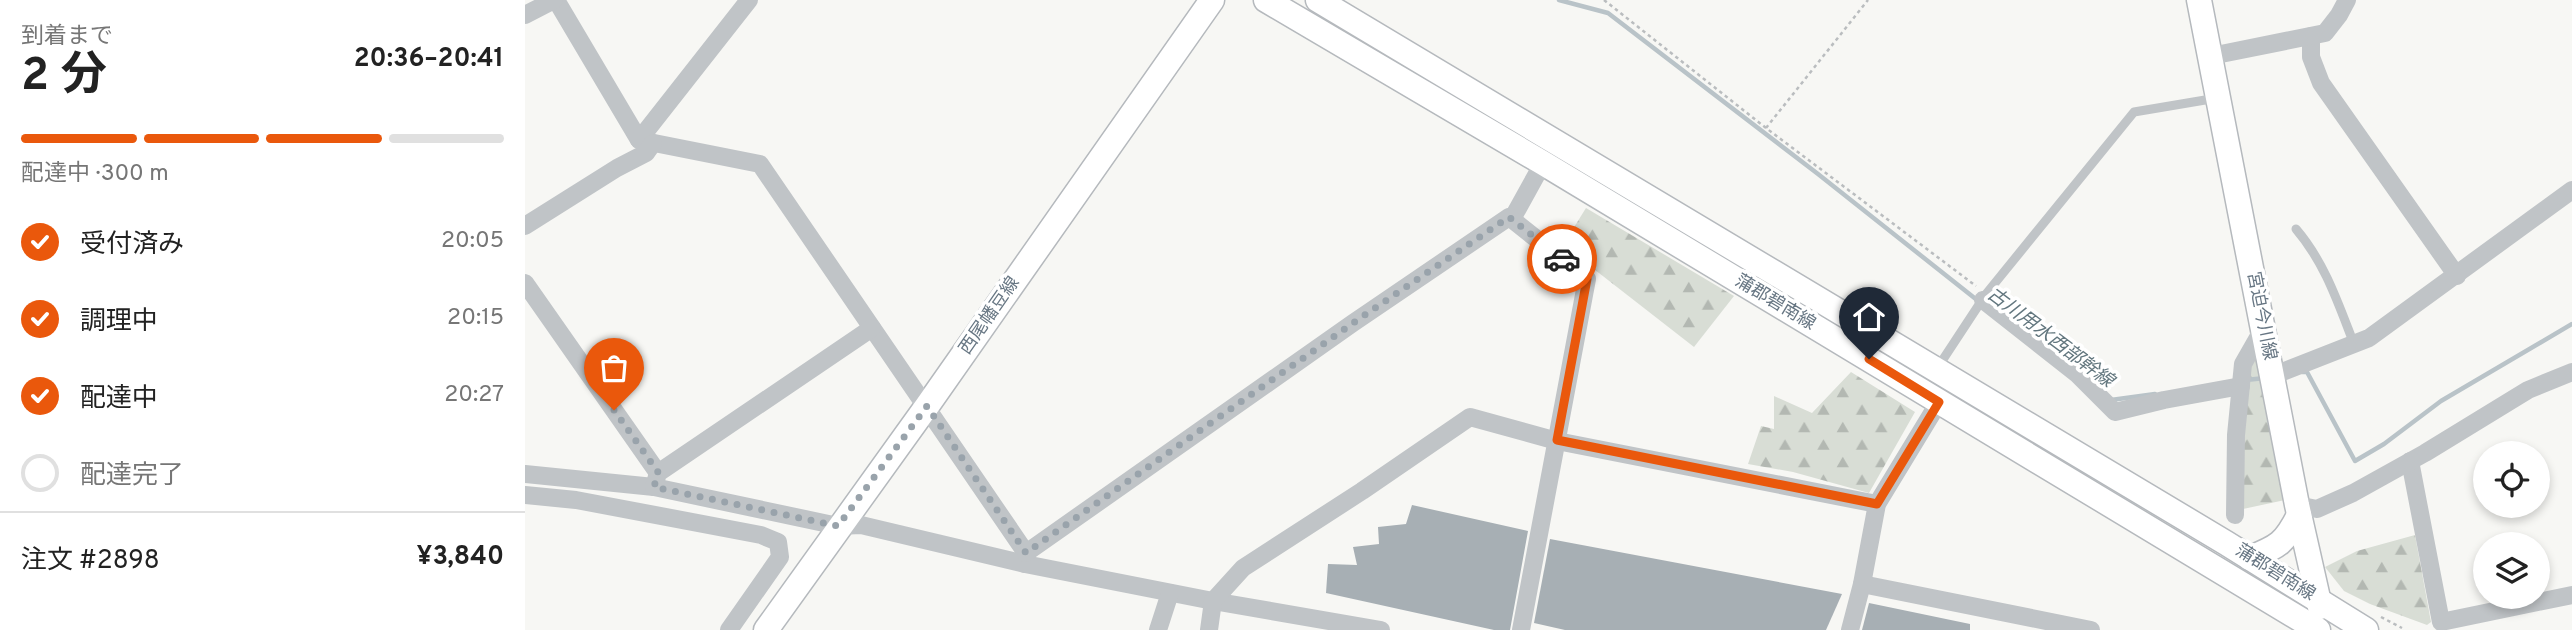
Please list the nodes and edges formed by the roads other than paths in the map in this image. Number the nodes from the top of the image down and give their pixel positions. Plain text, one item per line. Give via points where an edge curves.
1 (555, 0) edge
2 (749, 0) edge
3 (1212, 0) edge
4 (1266, 0) edge
5 (1318, 0) edge
6 (2199, 0) edge
7 (2347, 0) edge
8 (525, 15) edge
9 (2311, 36) junction
10 (2211, 56) junction
11 (2219, 98) junction
12 (646, 141) junction
13 (1543, 163) junction
14 (2572, 190) edge
15 (1511, 219) junction
16 (525, 226) edge
17 (2296, 229) dead end
18 (2457, 276) junction
19 (525, 283) edge
20 (1985, 297) junction
21 (872, 328) junction
22 (2263, 329) junction
23 (2354, 344) junction
24 (1936, 370) junction
25 (2572, 372) edge
26 (2272, 376) junction
27 (2241, 386) junction
28 (1939, 402) junction
29 (927, 406) junction
30 (1557, 440) junction
31 (2410, 461) junction
32 (525, 474) edge
33 (656, 480) junction
34 (525, 495) edge
35 (1877, 504) junction
36 (2298, 510) junction
37 (2235, 515) dead end
38 (838, 526) junction
39 (1026, 558) junction
40 (2250, 558) junction
41 (1862, 584) junction
42 (1170, 593) junction
43 (2572, 595) edge
44 (2317, 600) junction
45 (1213, 601) junction
46 (729, 630) edge
47 (765, 630) edge
48 (1158, 630) edge
49 (1209, 630) edge
50 (1381, 630) edge
51 (1521, 630) edge
52 (1850, 630) edge
53 (2091, 630) edge
54 (2318, 630) edge
55 (2330, 630) edge
56 (2366, 630) edge

1 - 8 street
1 - 12 street
2 - 12 street
3 - 29 main road, 西尾幡豆線
4 - 13 main road, 蒲郡碧南線
5 - 24 main road, 蒲郡碧南線
6 - 10 main road, 宮迫今川線
7 - 9 street via 2325,33
9 - 10 street
9 - 18 street via 2311,57 2321,83
10 - 11 main road, 宮迫今川線
11 - 20 lane via 2134,112
11 - 22 main road, 宮迫今川線
12 - 16 street via 646,153
12 - 21 street via 760,164
13 - 15 street
13 - 28 main road, 蒲郡碧南線
14 - 18 street
15 - 30 street via 1587,279
15 - 39 street via 1353,323
17 - 23 lane via 2324,269
18 - 23 street
19 - 33 street
20 - 24 lane
20 - 27 street via 2115,412
21 - 29 street
21 - 33 street
22 - 26 main road, 宮迫今川線
22 - 27 street via 2243,364
23 - 26 street
24 - 40 main road, 蒲郡碧南線
25 - 31 street via 2528,390
26 - 36 main road, 宮迫今川線
27 - 37 street
28 - 35 street
28 - 54 main road, 蒲郡碧南線
29 - 38 main road, 西尾幡豆線
29 - 39 street
30 - 35 street
30 - 45 street via 1469,417 1243,568
30 - 51 street
31 - 36 street via 2317,509
31 - 43 street via 2441,622
32 - 33 street
33 - 38 street
34 - 46 street via 589,503 778,542 780,557
35 - 41 street
36 - 40 main road via 2289,535 2276,547
36 - 44 main road, 宮迫今川線
38 - 39 street via 861,524
38 - 47 main road, 西尾幡豆線
39 - 42 street
40 - 44 main road, 蒲郡碧南線
41 - 52 street
41 - 53 street
42 - 45 street
42 - 48 street
44 - 55 main road, 宮迫今川線
44 - 56 main road, 蒲郡碧南線
45 - 49 street
45 - 50 street

